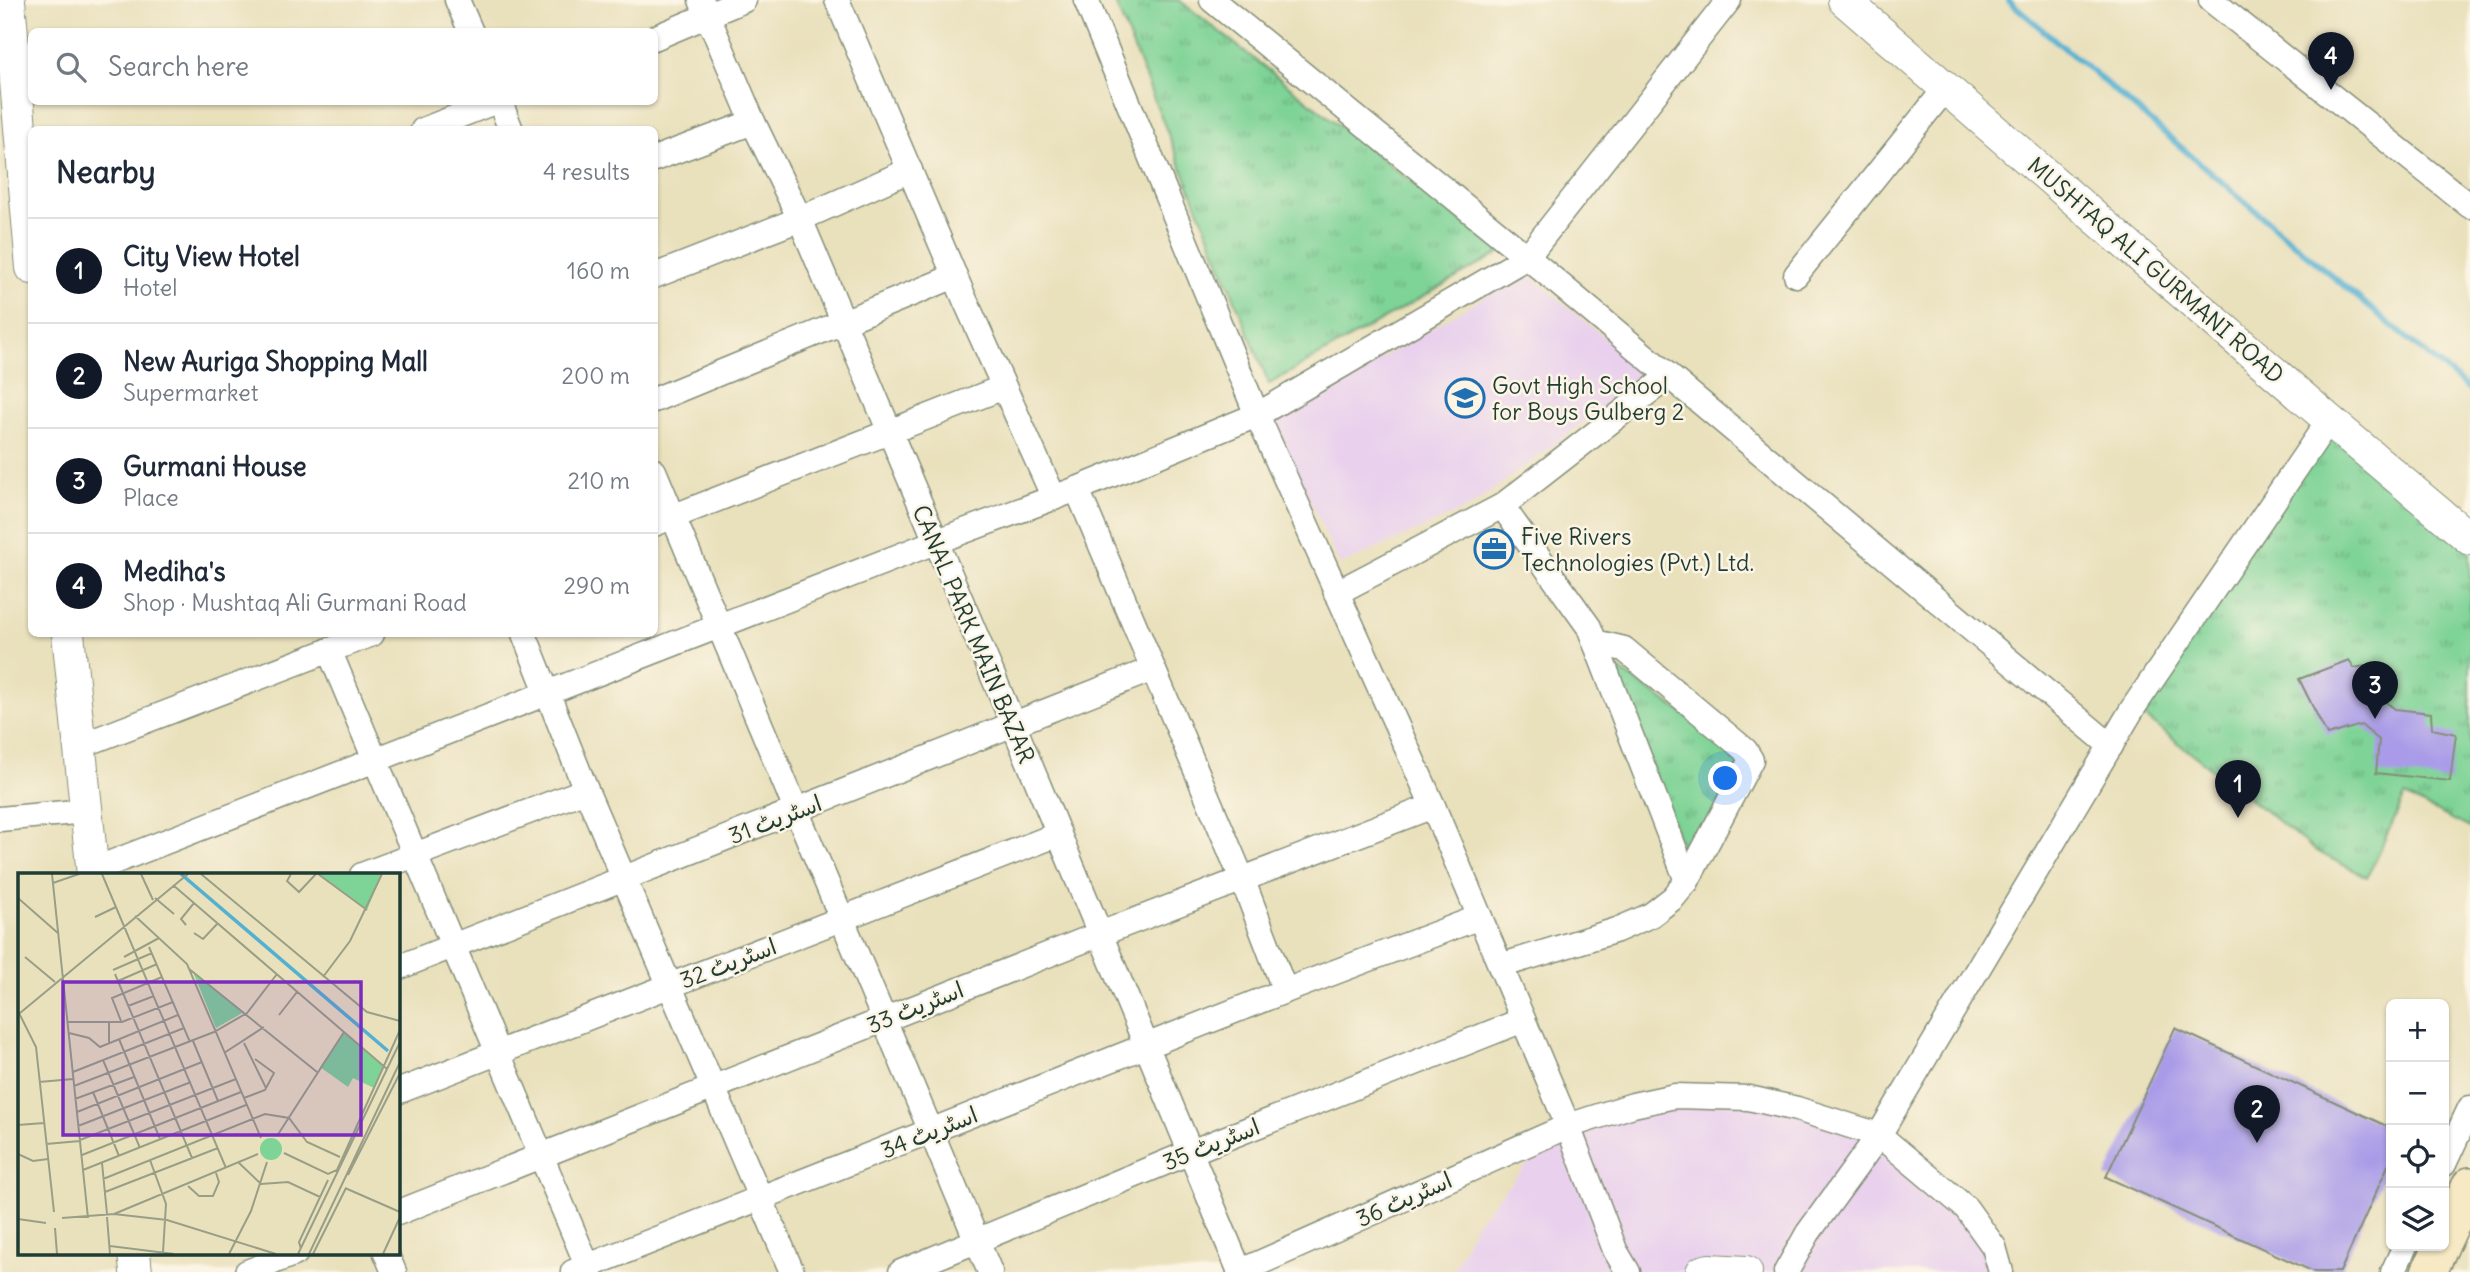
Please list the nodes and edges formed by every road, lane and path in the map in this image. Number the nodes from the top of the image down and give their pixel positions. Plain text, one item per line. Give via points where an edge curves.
1 (9, 0) edge
2 (457, 0) edge
3 (744, 0) edge
4 (837, 0) edge
5 (1086, 0) edge
6 (1212, 0) edge
7 (1729, 0) edge
8 (1844, 0) edge
9 (2211, 0) edge
10 (705, 8) edge
11 (469, 28) edge
12 (658, 36) edge
13 (1946, 88) junction
14 (486, 105) edge
15 (501, 105) edge
16 (753, 122) junction
17 (433, 126) edge
18 (509, 126) edge
19 (658, 158) edge
20 (909, 170) junction
21 (2470, 206) edge
22 (800, 219) junction
23 (28, 221) edge
24 (1527, 257) junction
25 (658, 274) edge
26 (1796, 275) dead end
27 (955, 276) junction
28 (844, 323) junction
29 (1669, 376) junction
30 (1004, 387) junction
31 (658, 398) edge
32 (1257, 415) junction
33 (2329, 420) junction
34 (889, 434) junction
35 (1077, 489) junction
36 (658, 491) edge
37 (1054, 498) junction
38 (1502, 506) junction
39 (664, 520) edge
40 (2470, 539) edge
41 (934, 542) junction
42 (1336, 593) junction
43 (719, 626) junction
44 (68, 637) edge
45 (364, 637) edge
46 (525, 637) edge
47 (1596, 645) junction
48 (329, 650) junction
49 (1153, 669) junction
50 (548, 693) junction
51 (1014, 726) junction
52 (80, 746) junction
53 (2111, 746) junction
54 (375, 760) junction
55 (586, 790) junction
56 (1433, 806) junction
57 (86, 811) junction
58 (797, 811) junction
59 (0, 819) edge
60 (1059, 834) junction
61 (415, 855) junction
62 (93, 872) edge
63 (367, 873) edge
64 (624, 879) junction
65 (1243, 881) junction
66 (1687, 881) junction
67 (1480, 917) junction
68 (842, 919) junction
69 (1100, 934) junction
70 (453, 946) junction
71 (1500, 966) junction
72 (399, 967) edge
73 (670, 986) junction
74 (1285, 991) junction
75 (884, 1019) junction
76 (1523, 1020) junction
77 (1146, 1046) junction
78 (498, 1053) junction
79 (713, 1087) junction
80 (399, 1091) edge
81 (2470, 1108) edge
82 (1568, 1126) junction
83 (931, 1131) junction
84 (1880, 1135) junction
85 (1191, 1152) junction
86 (2449, 1153) edge
87 (541, 1156) junction
88 (2470, 1185) edge
89 (760, 1198) junction
90 (399, 1212) edge
91 (2449, 1229) edge
92 (977, 1241) junction
93 (2403, 1251) edge
94 (2439, 1251) edge
95 (134, 1254) edge
96 (293, 1254) edge
97 (386, 1254) edge
98 (584, 1270) edge
99 (136, 1272) edge
100 (247, 1272) edge
101 (394, 1272) edge
102 (792, 1272) edge
103 (901, 1272) edge
104 (990, 1272) edge
105 (1240, 1272) edge
106 (1628, 1272) edge
107 (1702, 1272) edge
108 (1746, 1272) edge
109 (1786, 1272) edge
110 (2001, 1272) edge
111 (2393, 1272) edge
112 (2429, 1272) edge

1 - 23 street
2 - 11 street
3 - 10 street
4 - 20 street
5 - 32 street
6 - 24 street
7 - 24 street
8 - 13 street, MUSHTAQ ALI GURMANI ROAD
9 - 21 street
10 - 12 street
10 - 16 street, CANAL PARK MAIN BAZAR
13 - 26 street
13 - 33 street, MUSHTAQ ALI GURMANI ROAD
14 - 17 street
15 - 18 street
16 - 19 street
16 - 22 street, CANAL PARK MAIN BAZAR
20 - 22 street
20 - 27 street
22 - 25 street
22 - 28 street, CANAL PARK MAIN BAZAR
24 - 29 street
24 - 32 street
27 - 28 street
27 - 30 street
28 - 31 street
28 - 34 street, CANAL PARK MAIN BAZAR
29 - 38 street
29 - 53 street
30 - 34 street
30 - 37 street
32 - 35 street
32 - 42 street
33 - 40 street, MUSHTAQ ALI GURMANI ROAD
33 - 53 street
34 - 39 street
34 - 41 street, CANAL PARK MAIN BAZAR
35 - 37 street
35 - 49 street
36 - 39 street
37 - 41 street
38 - 42 street
38 - 47 street via 1582,615
39 - 43 street
41 - 43 street
41 - 51 street, CANAL PARK MAIN BAZAR
42 - 56 street
43 - 50 street
43 - 58 street
44 - 52 street
45 - 48 street
46 - 50 street
47 - 66 street
47 - 66 street via 1616,646 1634,657 1745,750 1751,760
48 - 52 street
48 - 54 street
49 - 51 street, اسٹریٹ 31
49 - 65 street
50 - 54 street
50 - 55 street
51 - 58 street, اسٹریٹ 31
51 - 60 street, CANAL PARK MAIN BAZAR
52 - 57 street
53 - 84 street
54 - 61 street
54 - 62 street
55 - 61 street
55 - 64 street
56 - 65 street, اسٹریٹ 33
56 - 67 street
57 - 59 street
57 - 62 street
58 - 64 street, اسٹریٹ 31
58 - 68 street
60 - 68 street, اسٹریٹ 32
60 - 69 street, CANAL PARK MAIN BAZAR
61 - 63 street
61 - 70 street
64 - 70 street, اسٹریٹ 31
64 - 73 street
65 - 69 street, اسٹریٹ 33
65 - 74 street
66 - 71 street via 1651,915
67 - 71 street
67 - 74 street, اسٹریٹ 34
68 - 73 street, اسٹریٹ 32
68 - 75 street
69 - 75 street, اسٹریٹ 33
69 - 77 street, CANAL PARK MAIN BAZAR
70 - 72 street, اسٹریٹ 31
70 - 78 street
71 - 76 street
73 - 78 street, اسٹریٹ 32
73 - 79 street
74 - 77 street, اسٹریٹ 34
75 - 79 street, اسٹریٹ 33
75 - 83 street
76 - 82 street
76 - 85 street, اسٹریٹ 35
77 - 83 street, اسٹریٹ 34
77 - 85 street, CANAL PARK MAIN BAZAR
78 - 80 street, اسٹریٹ 32
78 - 87 street
79 - 87 street, اسٹریٹ 33
79 - 89 street
81 - 86 street
82 - 84 street, اسٹریٹ 36 via 1675,1096 1749,1098
82 - 105 street, اسٹریٹ 36
82 - 106 street via 1615,1250
83 - 89 street, اسٹریٹ 34
83 - 92 street
84 - 109 street
84 - 110 street via 1966,1208 1994,1247
85 - 92 street, اسٹریٹ 35
85 - 105 street, CANAL PARK MAIN BAZAR
87 - 90 street, اسٹریٹ 33
87 - 98 street
88 - 91 main road
89 - 98 street, اسٹریٹ 34
89 - 102 street
92 - 103 street, اسٹریٹ 35
92 - 104 street
93 - 111 street
94 - 112 main road
95 - 99 street
96 - 100 street
97 - 101 street
107 - 108 street

